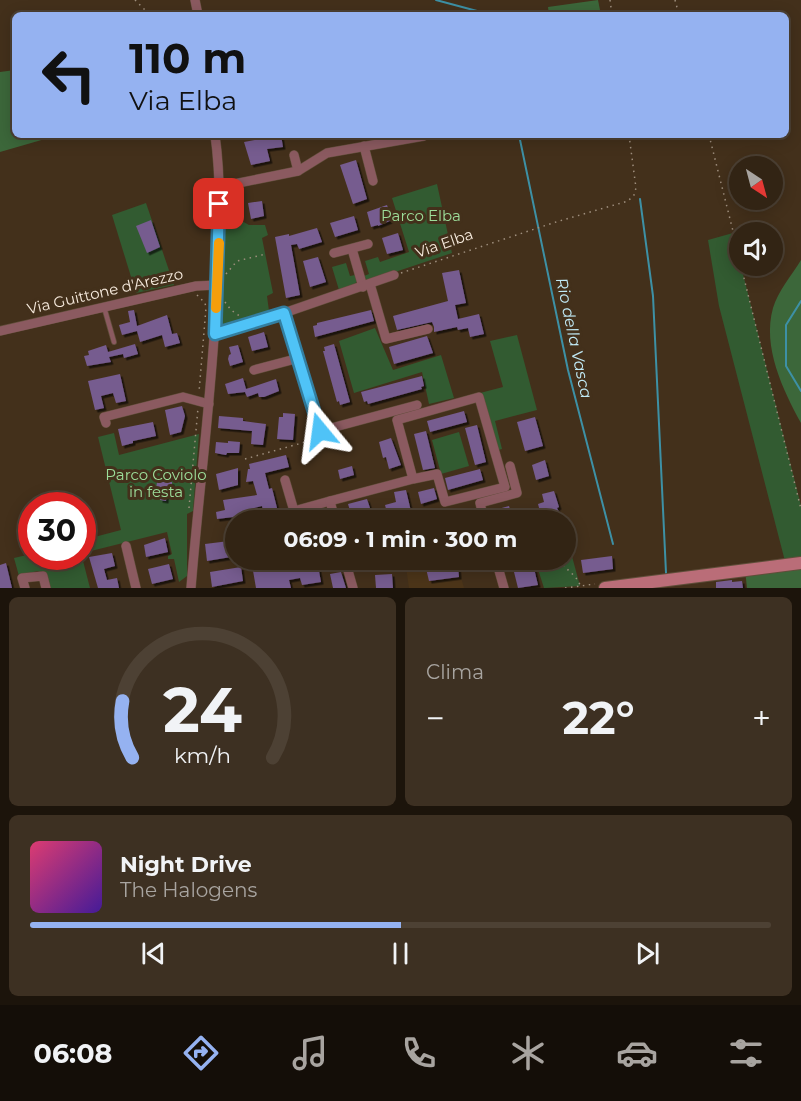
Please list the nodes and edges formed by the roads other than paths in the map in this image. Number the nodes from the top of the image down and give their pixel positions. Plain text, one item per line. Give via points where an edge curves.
1 (216, 138) edge
2 (412, 138) edge
3 (364, 146) junction
4 (294, 155) dead end
5 (298, 171) junction
6 (373, 181) dead end
7 (219, 187) junction
8 (368, 244) dead end
9 (352, 249) junction
10 (334, 253) dead end
11 (394, 275) road end
12 (217, 285) junction
13 (367, 285) junction
14 (104, 307) junction
15 (284, 313) junction
16 (429, 329) dead end
17 (0, 331) edge
18 (215, 334) junction
19 (114, 342) dead end
20 (299, 358) junction
21 (254, 370) dead end
22 (208, 404) junction
23 (417, 405) dead end
24 (106, 423) dead end
25 (510, 466) dead end
26 (413, 479) junction
27 (285, 480) dead end
28 (330, 501) junction
29 (332, 510) edge
30 (482, 510) edge
31 (126, 546) dead end
32 (801, 563) edge
33 (348, 570) edge
34 (499, 570) edge
35 (25, 588) edge
36 (46, 588) edge
37 (136, 588) edge
38 (191, 588) edge
39 (353, 588) edge
40 (504, 588) edge
41 (605, 588) edge
42 (610, 588) edge

1 - 7 street
2 - 3 street
3 - 5 street via 327,153
3 - 6 street
4 - 5 street
5 - 7 street
7 - 12 street
8 - 9 street
9 - 10 street
9 - 13 street
11 - 13 street
12 - 14 street, Via Guittone d'Arezzo via 192,286
12 - 18 street
13 - 15 street
13 - 16 street via 386,339
14 - 17 street, Via Guittone d'Arezzo
14 - 19 lane
15 - 18 street
15 - 20 street
18 - 22 street
20 - 21 street
20 - 23 street via 320,431
22 - 24 street via 180,398 104,417
22 - 38 street
25 - 30 street via 517,493 480,503
26 - 26 street via 437,474 445,502 504,487 479,397 397,420
26 - 28 street
27 - 28 street via 294,511
28 - 29 street
31 - 37 street
32 - 42 street
33 - 39 street
34 - 40 street
35 - 36 street via 22,578 38,575 43,576
41 - 42 street

